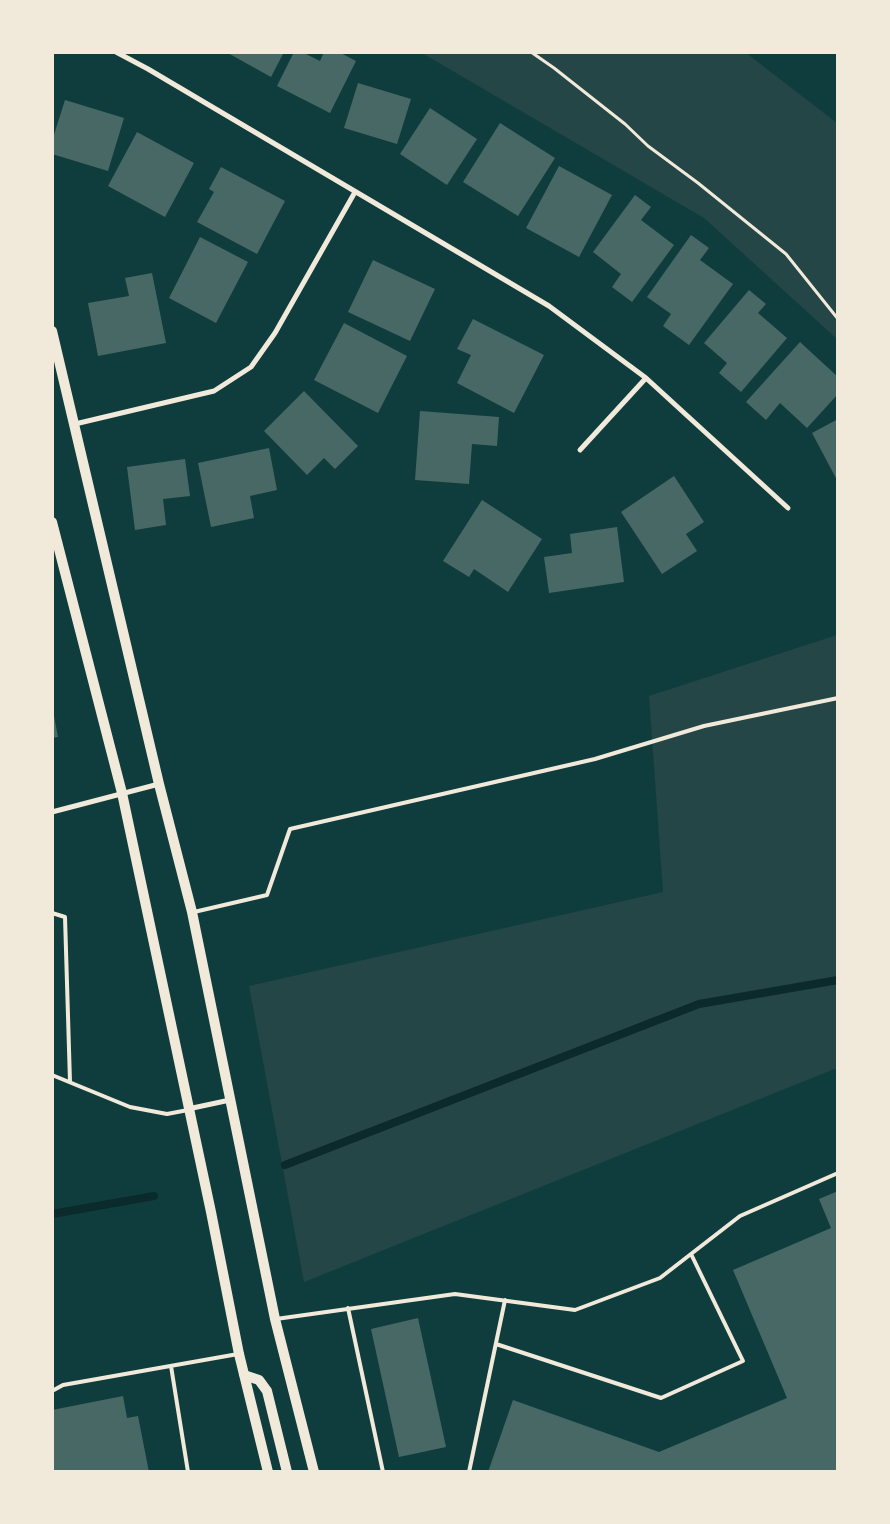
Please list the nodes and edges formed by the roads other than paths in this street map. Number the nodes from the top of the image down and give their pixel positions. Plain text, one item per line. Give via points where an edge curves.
1 (116, 52) edge
2 (355, 192) junction
3 (52, 331) edge
4 (646, 378) junction
5 (75, 424) junction
6 (580, 450) dead end
7 (788, 508) dead end
8 (52, 522) edge
9 (838, 698) edge
10 (159, 784) junction
11 (122, 793) junction
12 (52, 812) edge
13 (192, 912) junction
14 (52, 913) edge
15 (52, 1075) edge
16 (70, 1082) junction
17 (230, 1100) junction
18 (188, 1110) junction
19 (838, 1173) edge
20 (691, 1254) junction
21 (505, 1300) junction
22 (348, 1308) junction
23 (275, 1319) junction
24 (496, 1344) junction
25 (239, 1354) junction
26 (171, 1366) junction
27 (244, 1375) junction
28 (52, 1391) edge
29 (188, 1472) edge
30 (268, 1472) edge
31 (287, 1472) edge
32 (314, 1472) edge
33 (383, 1472) edge
34 (469, 1472) edge

1 - 2 street
2 - 4 street via 549,306
2 - 5 street via 251,368 214,391
3 - 5 main road
4 - 6 street
4 - 7 street
5 - 10 main road
8 - 11 main road
9 - 13 lane via 704,726 595,759 290,829 267,895
10 - 11 street
10 - 13 main road
11 - 12 street
11 - 18 main road
13 - 17 main road
14 - 16 lane via 65,917
15 - 16 lane
16 - 18 lane via 130,1107 166,1114
17 - 18 street
17 - 23 main road
18 - 25 main road
19 - 20 lane via 740,1216
20 - 21 lane via 660,1278 575,1310
20 - 24 lane via 743,1360 661,1398
21 - 22 lane via 455,1294
21 - 24 lane
22 - 23 lane
22 - 33 lane
23 - 32 main road
24 - 34 lane
25 - 26 lane
25 - 27 main road
26 - 28 lane via 63,1385
26 - 29 lane
27 - 30 main road
27 - 31 main road via 259,1380 267,1391

